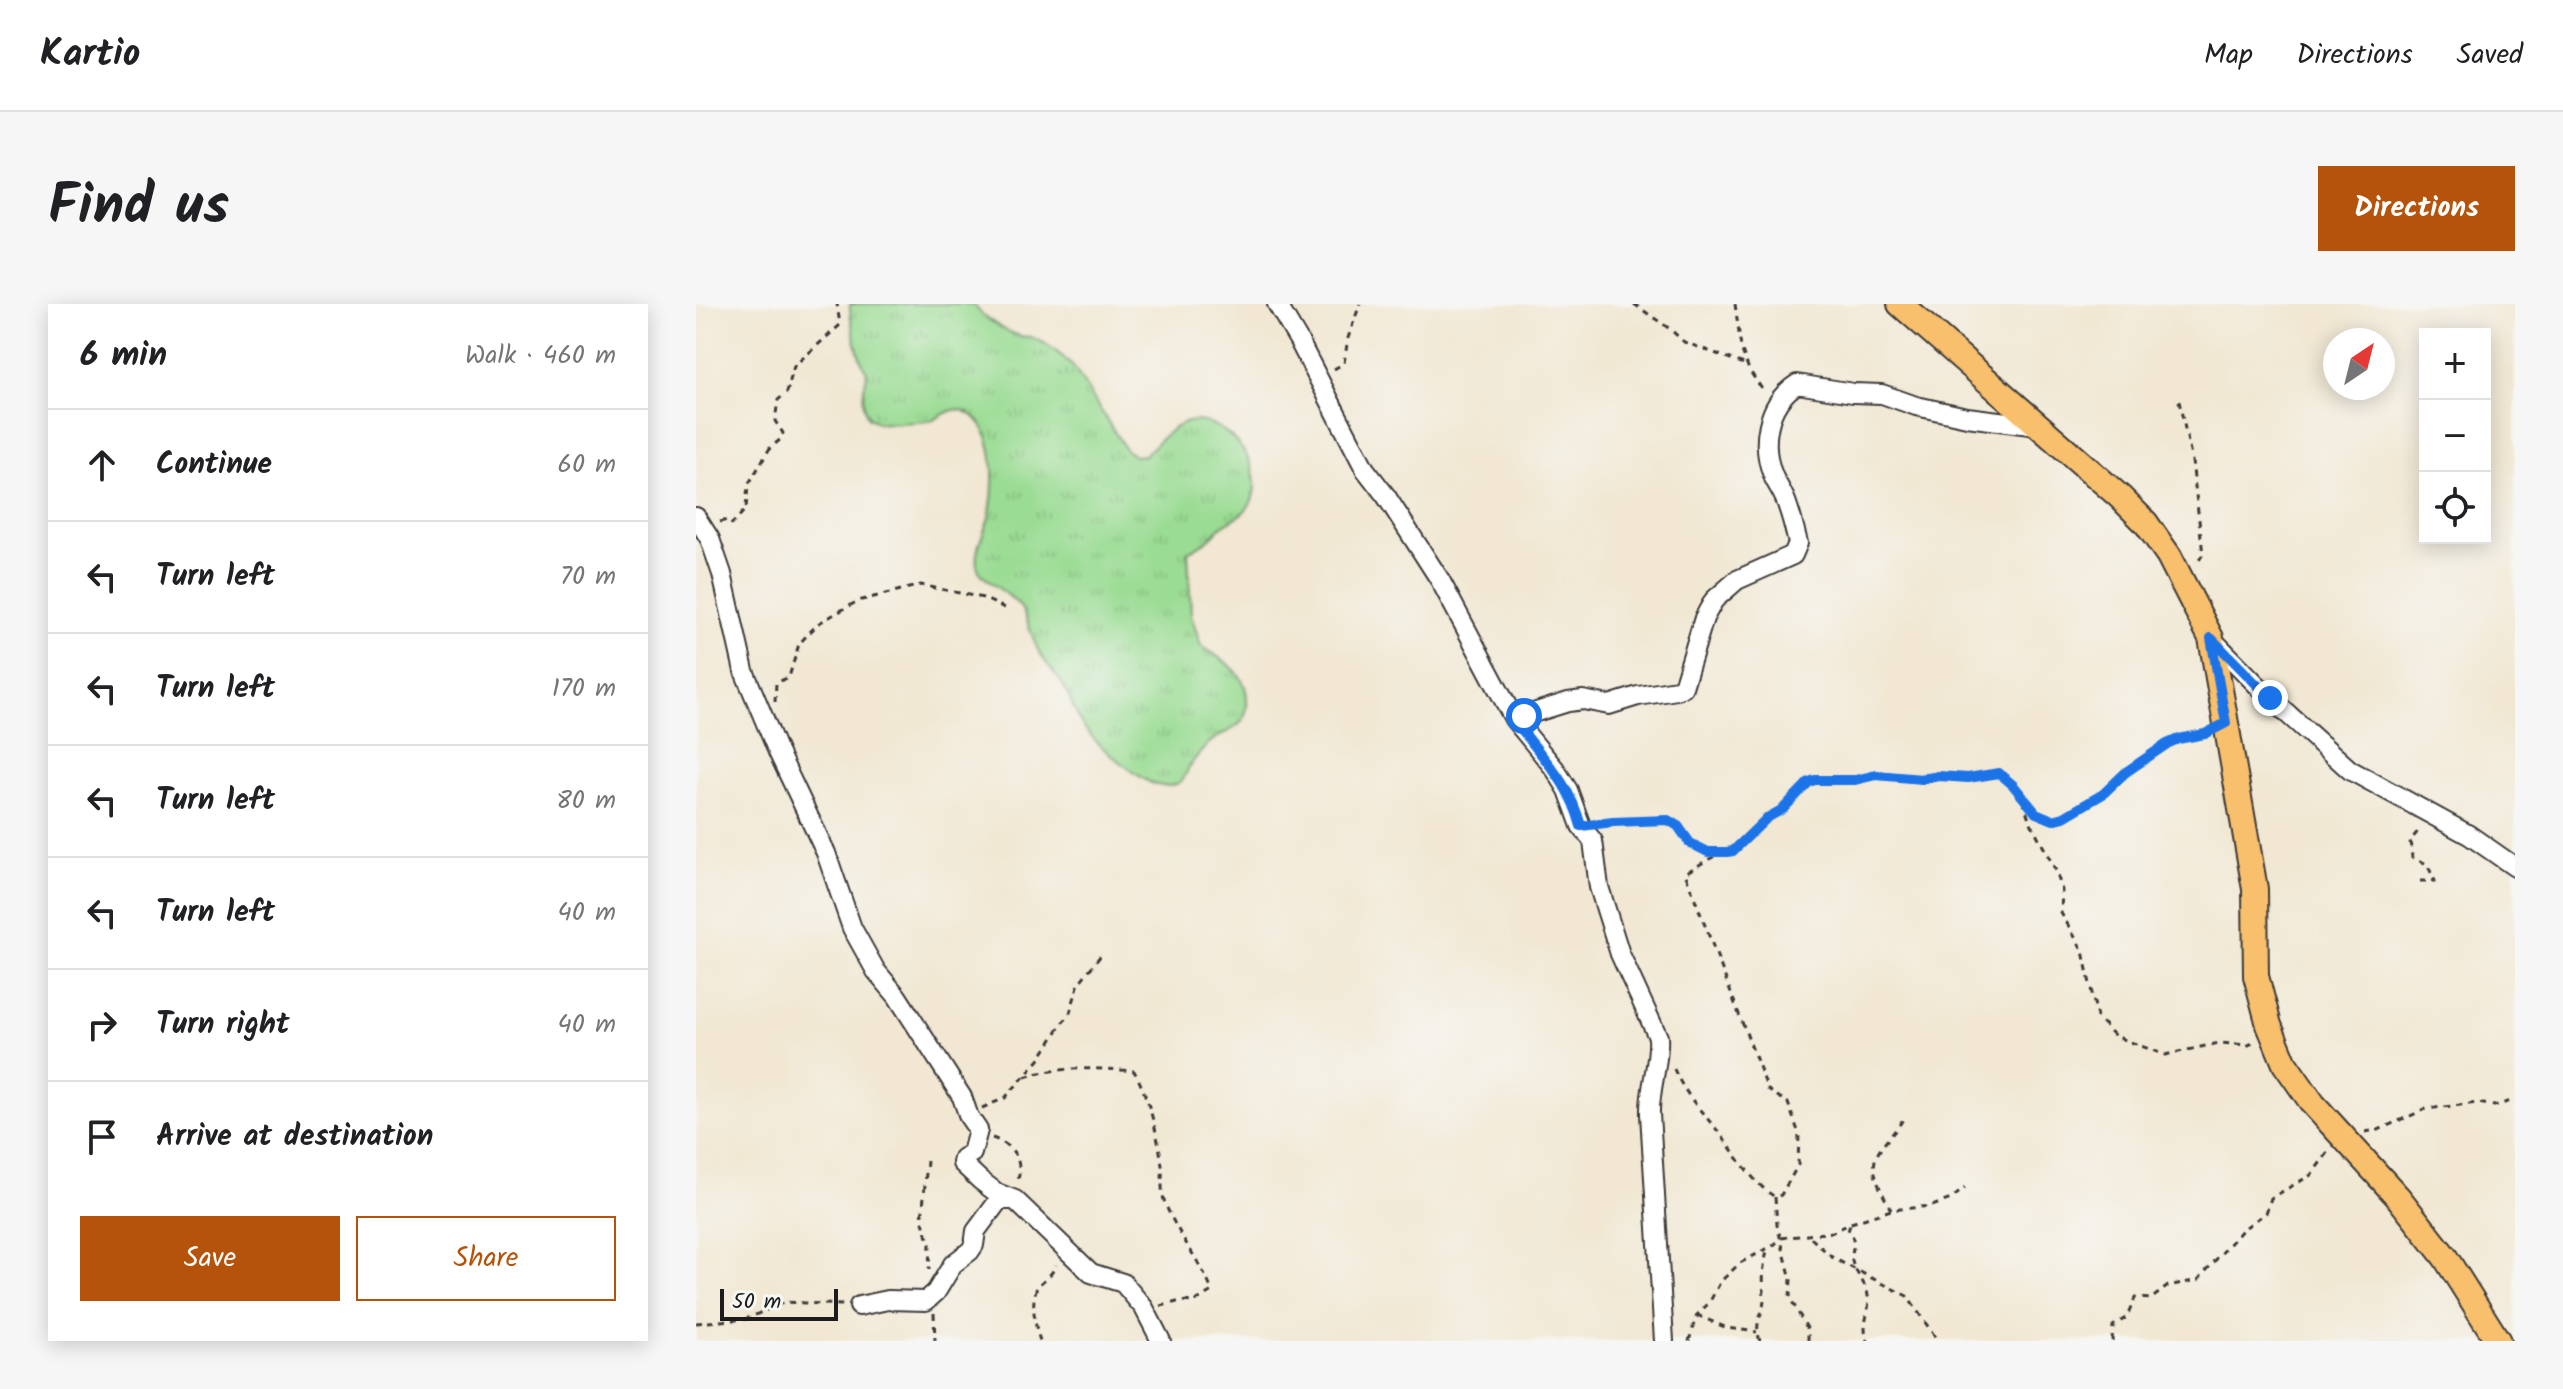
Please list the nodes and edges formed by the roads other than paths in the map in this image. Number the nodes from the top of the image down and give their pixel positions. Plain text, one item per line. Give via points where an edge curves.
1 (1277, 304) edge
2 (1900, 304) edge
3 (2038, 426) junction
4 (700, 523) edge
5 (2211, 638) junction
6 (1514, 719) junction
7 (2515, 867) edge
8 (1015, 1200) junction
9 (859, 1306) road end
10 (1161, 1341) edge
11 (1664, 1341) edge
12 (2498, 1341) edge

1 - 6 street via 1365,469 1440,580
2 - 3 main road
3 - 5 main road via 2146,523
3 - 6 street via 1967,417 1882,394 1797,384 1776,404 1766,443 1798,543 1793,555 1737,580 1714,600 1683,687 1609,705 1568,702
4 - 8 street via 722,574 744,671 826,853 852,928 978,1130 972,1153 962,1163 997,1193
5 - 7 street via 2350,770 2469,835
5 - 12 main road via 2255,889 2256,976 2271,1031 2285,1064 2313,1104 2445,1257
6 - 11 street via 1555,769 1593,841 1599,887 1620,954 1655,1026 1659,1048 1650,1114
8 - 9 street via 994,1204 976,1231 974,1245 926,1301
8 - 10 street via 1091,1273 1123,1283

